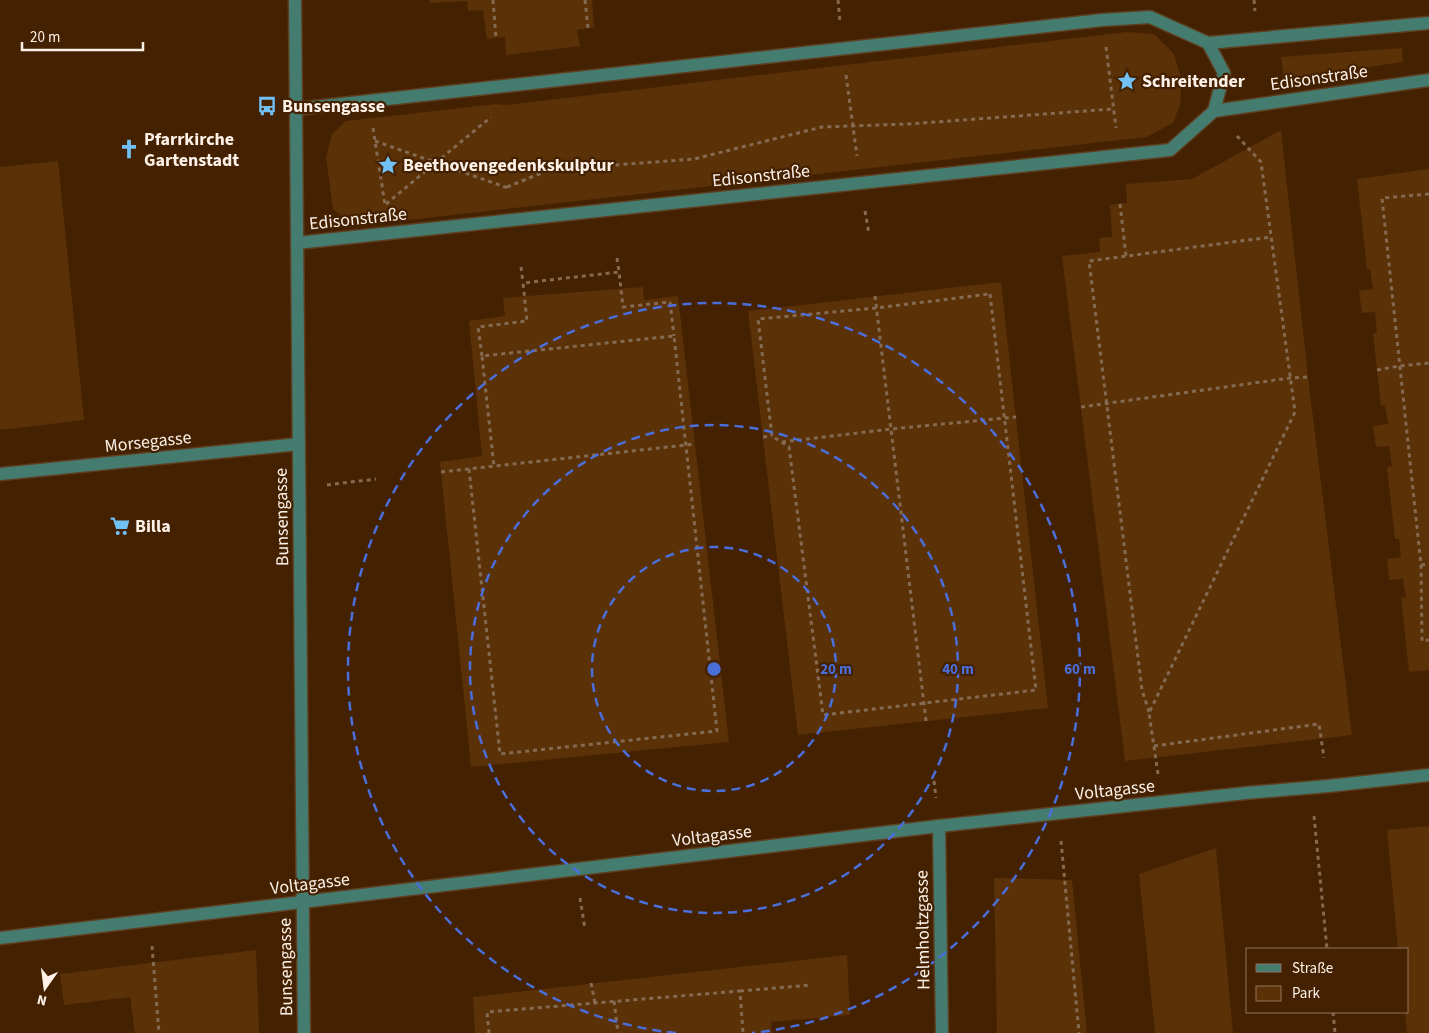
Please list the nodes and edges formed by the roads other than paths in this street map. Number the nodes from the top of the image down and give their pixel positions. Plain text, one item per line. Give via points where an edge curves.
1 (295, 0) edge
2 (1429, 23) edge
3 (1208, 43) junction
4 (1429, 80) edge
5 (296, 109) junction
6 (1214, 112) junction
7 (297, 243) junction
8 (299, 444) junction
9 (0, 474) edge
10 (1429, 775) edge
11 (939, 826) junction
12 (303, 903) junction
13 (0, 938) edge
14 (304, 1033) edge
15 (942, 1033) edge

1 - 5 street, Bunsengasse
2 - 3 street
3 - 5 street via 1150,17 1102,20
3 - 6 street via 1224,73
4 - 6 street, Edisonstraße
5 - 7 street, Bunsengasse
6 - 7 street, Edisonstraße via 1170,150
7 - 8 street, Bunsengasse
8 - 9 street, Morsegasse
8 - 12 street, Bunsengasse
10 - 11 street, Voltagasse
11 - 12 street, Voltagasse
11 - 15 street, Helmholtzgasse
12 - 13 street, Voltagasse
12 - 14 street, Bunsengasse

